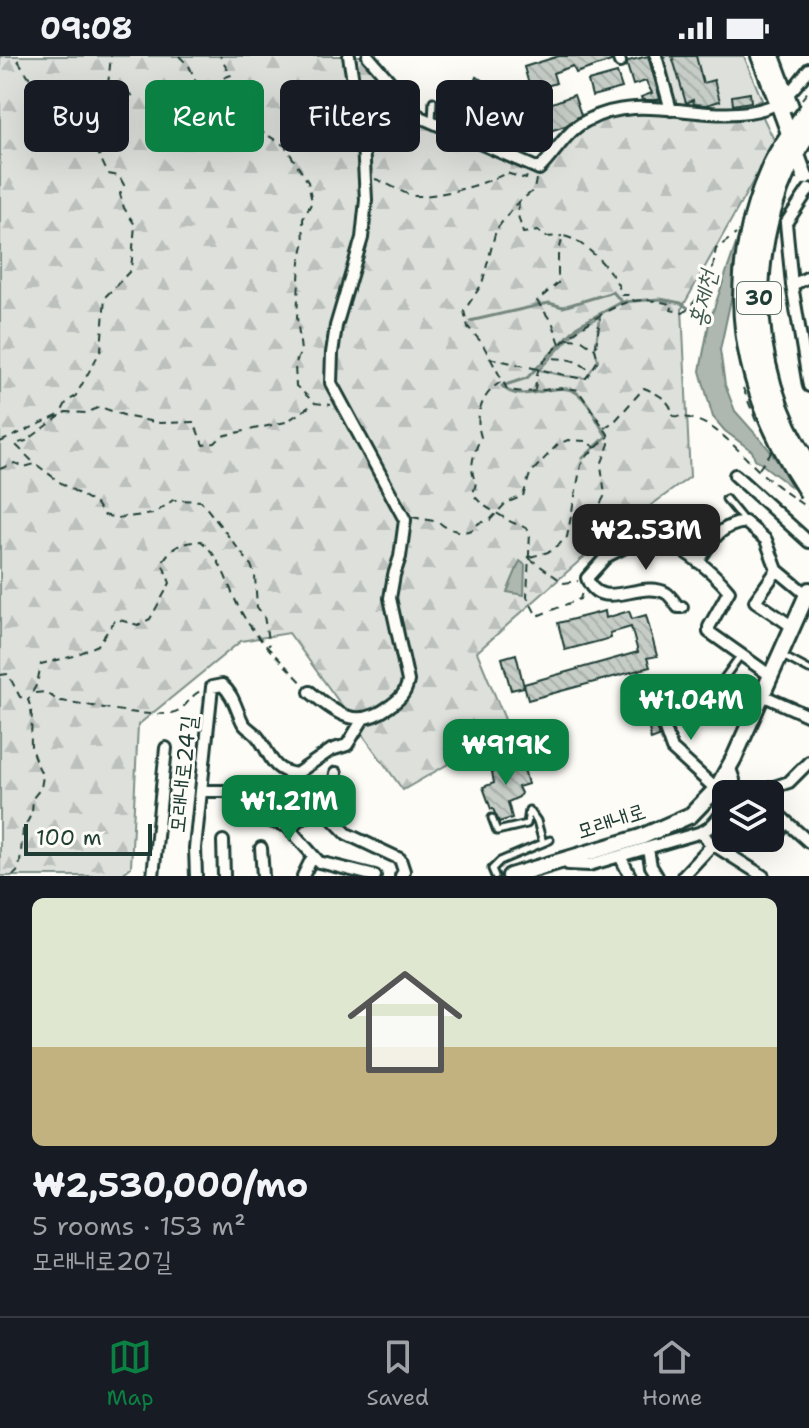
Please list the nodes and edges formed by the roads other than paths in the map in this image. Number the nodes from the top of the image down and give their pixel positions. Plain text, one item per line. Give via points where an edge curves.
1 (349, 56) edge
2 (368, 56) edge
3 (656, 56) edge
4 (759, 56) edge
5 (772, 56) edge
6 (809, 69) edge
7 (433, 101) dead end
8 (791, 104) edge
9 (671, 110) junction
10 (432, 122) junction
11 (809, 130) edge
12 (809, 155) edge
13 (808, 185) edge
14 (809, 277) edge
15 (792, 285) junction
16 (808, 383) edge
17 (809, 466) edge
18 (735, 475) dead end
19 (809, 492) edge
20 (726, 499) dead end
21 (655, 514) dead end
22 (745, 522) junction
23 (647, 536) junction
24 (809, 542) edge
25 (698, 562) junction
26 (777, 570) junction
27 (808, 592) edge
28 (682, 607) dead end
29 (793, 627) junction
30 (781, 654) junction
31 (741, 655) junction
32 (809, 670) edge
33 (771, 676) junction
34 (310, 692) road end
35 (762, 695) junction
36 (655, 701) dead end
37 (696, 717) dead end
38 (804, 718) edge
39 (363, 719) junction
40 (166, 748) dead end
41 (809, 762) edge
42 (336, 773) dead end
43 (804, 775) edge
44 (727, 780) edge
45 (712, 782) edge
46 (784, 784) edge
47 (201, 791) junction
48 (712, 802) edge
49 (319, 805) junction
50 (492, 818) dead end
51 (784, 819) edge
52 (788, 823) junction
53 (287, 826) junction
54 (712, 827) edge
55 (784, 829) edge
56 (702, 832) junction
57 (550, 840) dead end
58 (223, 841) dead end
59 (809, 842) edge
60 (543, 843) junction
61 (712, 843) edge
62 (712, 845) edge
63 (261, 848) dead end
64 (648, 849) junction
65 (726, 852) edge
66 (313, 856) junction
67 (620, 856) junction
68 (569, 865) junction
69 (153, 876) edge
70 (196, 876) edge
71 (224, 876) edge
72 (263, 876) edge
73 (303, 876) edge
74 (375, 876) edge
75 (401, 876) edge
76 (495, 876) edge
77 (510, 876) edge
78 (630, 876) edge
79 (657, 876) edge
80 (683, 876) edge
81 (763, 876) edge

1 - 39 street via 363,143 362,238 336,326 331,383 405,520 390,598 406,691 375,717
2 - 10 street via 420,117
3 - 9 street
4 - 8 main road
5 - 8 main road
6 - 8 street
7 - 10 lane
8 - 9 street via 728,113
8 - 12 main road, bridge
8 - 13 main road, bridge
8 - 19 highway, 30, bridge via 747,235 742,314 749,365 784,453
9 - 10 street via 633,107 588,120 534,167
11 - 17 highway, 30, bridge via 780,185 764,240 759,298 764,357 778,407
13 - 15 street via 786,223
14 - 15 street
15 - 16 street
18 - 24 street
20 - 22 lane
21 - 23 street
22 - 25 street via 718,533
22 - 26 street via 766,540
23 - 25 street
23 - 28 street via 607,556 587,578 589,585 618,596 652,588
25 - 31 street via 729,591 709,632
26 - 27 street
26 - 29 street via 755,601
27 - 29 main road, 모래내로
29 - 30 main road, 모래내로
30 - 32 lane
30 - 33 main road, 모래내로
31 - 33 street
31 - 37 lane
33 - 35 main road, 모래내로
34 - 39 street via 336,713
35 - 38 street
35 - 44 main road, 모래내로
36 - 45 street via 672,749
39 - 47 street, 모래내로24길 via 347,745 296,774 285,772 245,727 229,691 217,686
40 - 69 street
41 - 43 street
42 - 49 street via 333,792
43 - 46 street
47 - 53 street via 232,791 257,817
47 - 70 street, 모래내로24길
48 - 68 main road, 모래내로
49 - 53 street
49 - 75 street via 347,834 400,859
50 - 60 lane via 497,831 527,824 529,810
51 - 52 street
52 - 55 lane
52 - 59 street
53 - 66 street
54 - 56 street
56 - 61 street
56 - 64 street
57 - 60 lane
58 - 71 street
60 - 76 lane via 500,861 492,869
62 - 80 street
63 - 72 street
64 - 67 street
64 - 79 street
65 - 81 street
66 - 73 street
66 - 74 street
67 - 68 street
67 - 78 street
68 - 77 main road, 모래내로

